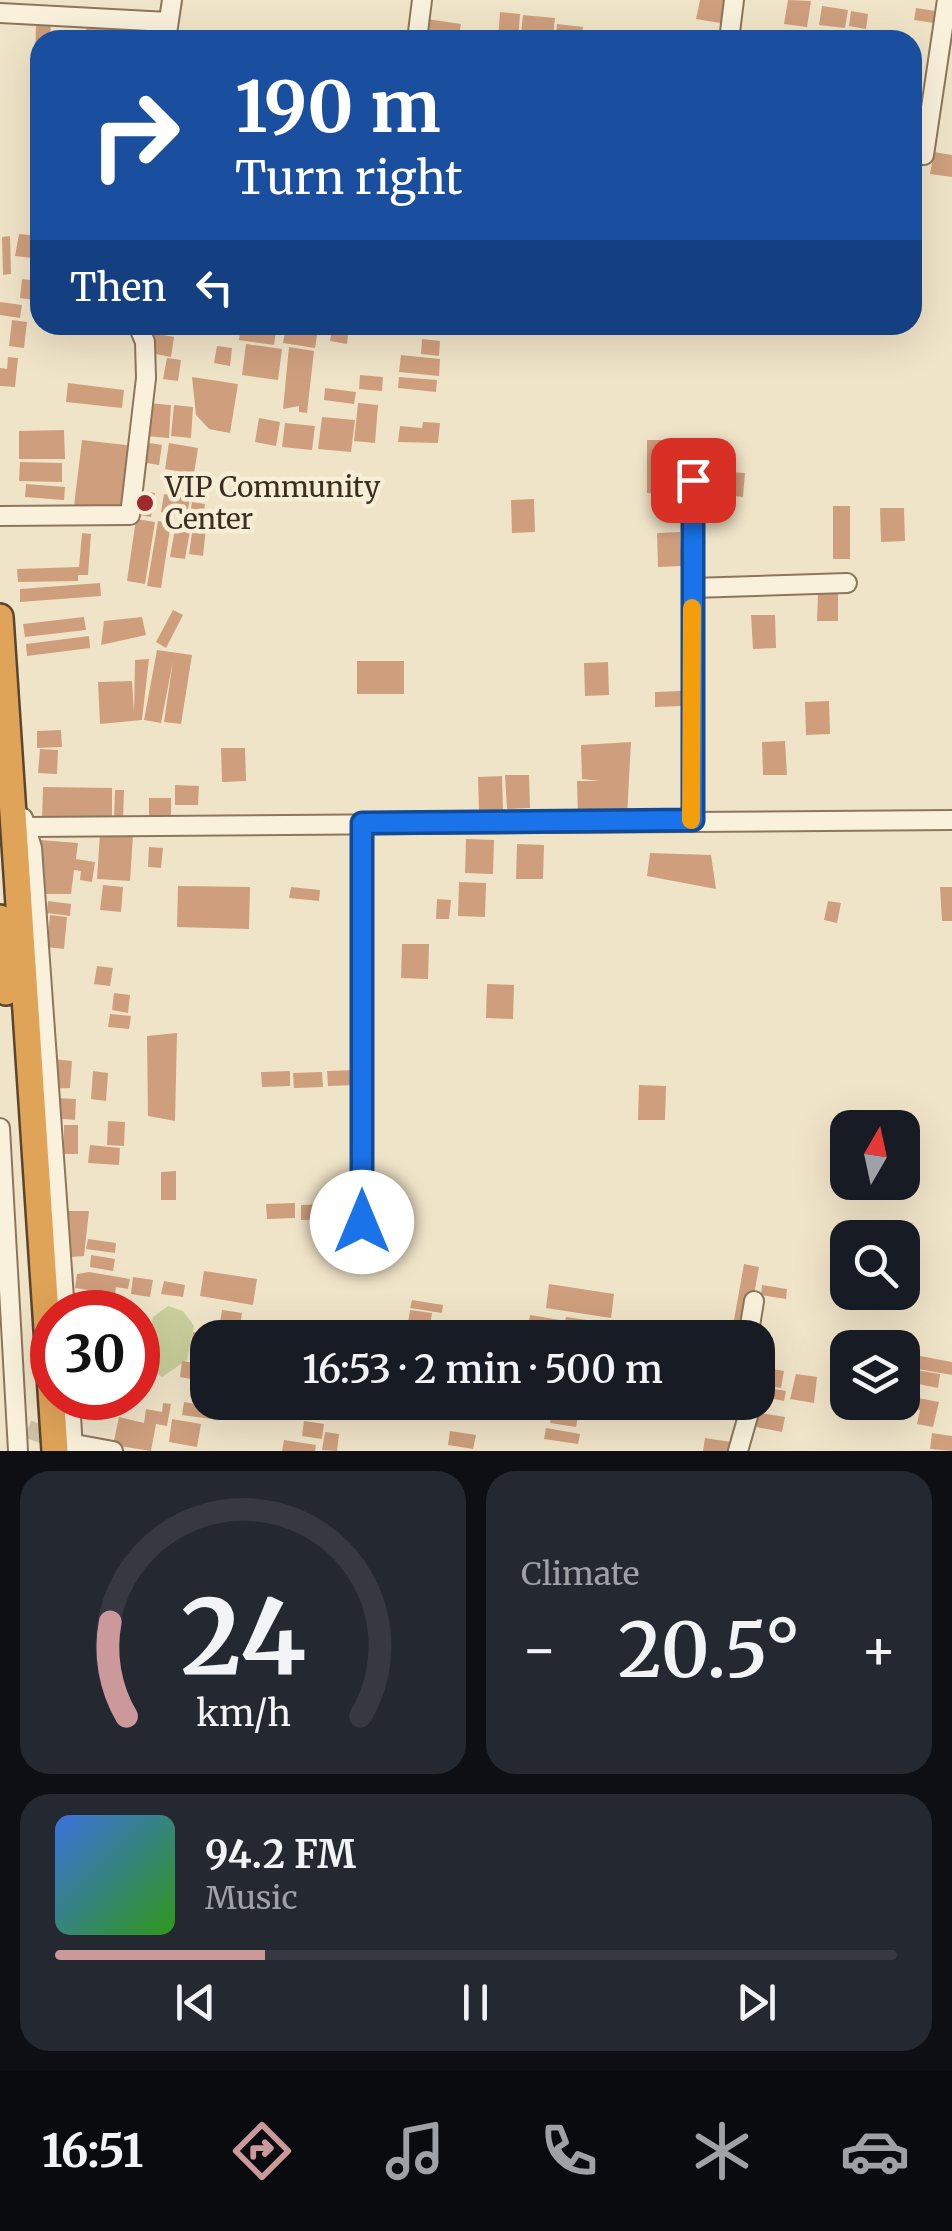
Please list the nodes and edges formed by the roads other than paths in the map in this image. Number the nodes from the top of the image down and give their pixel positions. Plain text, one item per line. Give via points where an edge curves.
1 (172, 0) edge
2 (422, 0) edge
3 (734, 0) edge
4 (947, 0) edge
5 (70, 9) edge
6 (0, 14) edge
7 (163, 30) edge
8 (167, 30) edge
9 (418, 30) edge
10 (730, 30) edge
11 (924, 155) dead end
12 (142, 335) edge
13 (693, 480) dead end
14 (0, 516) edge
15 (846, 583) dead end
16 (692, 588) junction
17 (0, 616) edge
18 (4, 729) edge
19 (12, 800) junction
20 (693, 820) junction
21 (952, 820) edge
22 (362, 823) junction
23 (28, 827) junction
24 (0, 918) edge
25 (0, 1128) edge
26 (362, 1222) dead end
27 (63, 1290) edge
28 (754, 1301) dead end
29 (751, 1320) edge
30 (68, 1420) edge
31 (747, 1420) edge
32 (21, 1432) edge
33 (66, 1448) edge
34 (18, 1451) edge
35 (113, 1451) edge
36 (738, 1451) edge

1 - 8 street
2 - 9 street
3 - 10 street
4 - 11 street
5 - 6 street
5 - 7 street
12 - 14 street via 146,378 130,514
13 - 16 street
15 - 16 street
16 - 20 street
17 - 18 highway
18 - 19 highway
19 - 23 street
19 - 33 highway
20 - 21 street
20 - 22 street
22 - 23 street
22 - 26 street
23 - 27 street
24 - 32 highway
25 - 32 street
28 - 29 street
30 - 33 street
31 - 36 street
32 - 34 street
33 - 35 street

